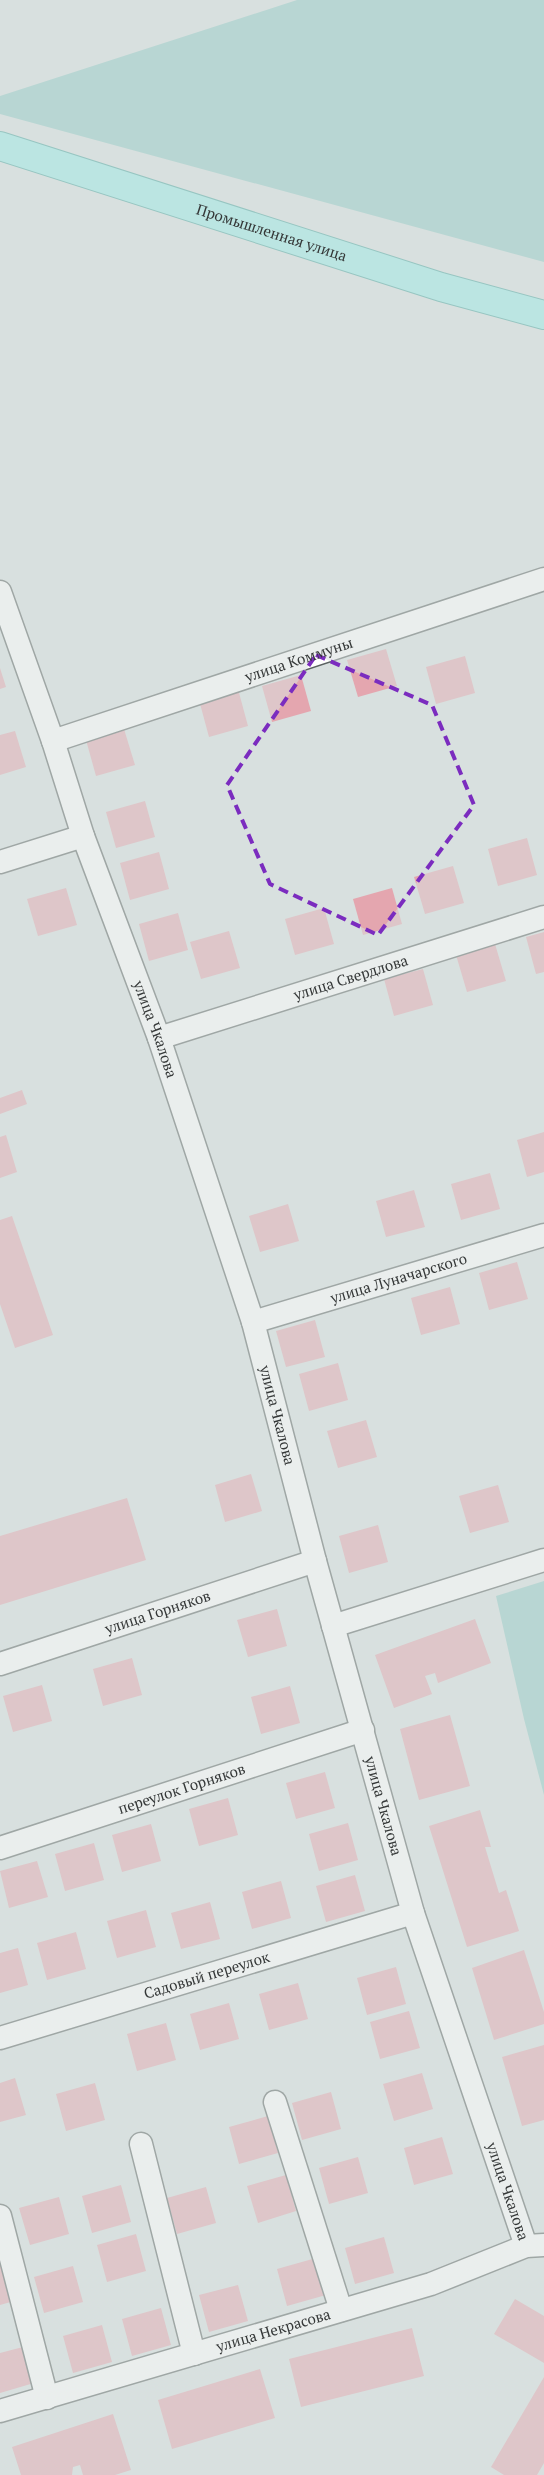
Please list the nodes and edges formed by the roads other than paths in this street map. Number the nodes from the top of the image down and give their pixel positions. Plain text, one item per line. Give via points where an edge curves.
1 (0, 146) edge
2 (544, 315) edge
3 (544, 579) edge
4 (0, 592) edge
5 (53, 741) junction
6 (83, 836) junction
7 (0, 862) edge
8 (544, 917) edge
9 (159, 1038) junction
10 (544, 1235) edge
11 (253, 1322) junction
12 (544, 1560) edge
13 (315, 1561) junction
14 (333, 1626) junction
15 (0, 1664) edge
16 (363, 1730) junction
17 (0, 1848) edge
18 (413, 1913) junction
19 (0, 2038) edge
20 (275, 2102) dead end
21 (140, 2144) dead end
22 (0, 2216) edge
23 (535, 2246) edge
24 (341, 2310) junction
25 (194, 2354) junction
26 (47, 2398) junction
27 (0, 2411) edge

1 - 2 main road, Промышленная улица via 441,287
3 - 5 street, улица Коммуны
4 - 5 street, улица Чкалова
5 - 6 street, улица Чкалова
6 - 7 street
6 - 9 street, улица Чкалова
8 - 9 street, улица Свердлова
9 - 11 street, улица Чкалова
10 - 11 street, улица Луначарского
11 - 13 street, улица Чкалова
12 - 14 street
13 - 14 street, улица Чкалова
13 - 15 street, улица Горняков
14 - 16 street, улица Чкалова
16 - 17 street, переулок Горняков
16 - 18 street, улица Чкалова
18 - 19 street, Садовый переулок
18 - 23 street, улица Чкалова
20 - 24 street
21 - 25 street
22 - 26 street
23 - 24 street, улица Некрасова via 430,2284
24 - 25 street, улица Некрасова
25 - 26 street, улица Некрасова
26 - 27 street, улица Некрасова

